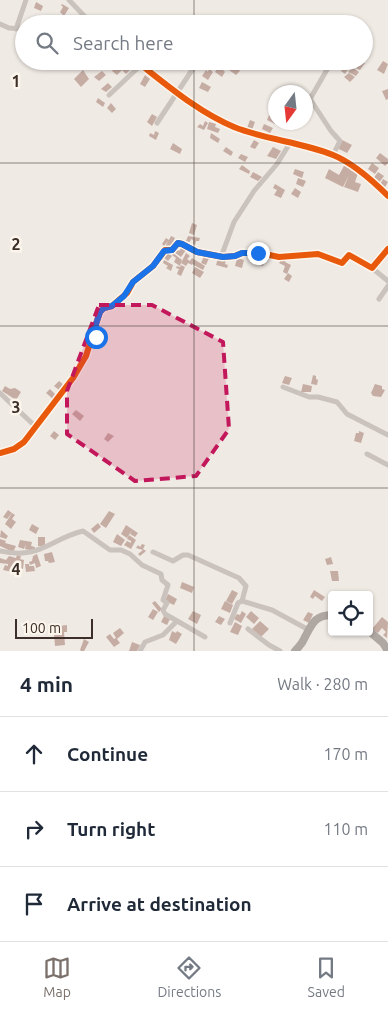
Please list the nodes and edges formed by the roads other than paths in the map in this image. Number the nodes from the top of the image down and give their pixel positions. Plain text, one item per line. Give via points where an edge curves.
1 (26, 0) edge
2 (69, 0) edge
3 (21, 15) edge
4 (83, 15) edge
5 (0, 24) edge
6 (15, 29) edge
7 (132, 70) edge
8 (148, 70) edge
9 (192, 70) edge
10 (327, 70) edge
11 (178, 92) junction
12 (109, 95) dead end
13 (157, 122) dead end
14 (290, 143) junction
15 (333, 155) junction
16 (388, 196) edge
17 (388, 249) edge
18 (221, 257) junction
19 (372, 268) junction
20 (388, 281) edge
21 (388, 286) edge
22 (379, 299) dead end
23 (284, 387) dead end
24 (0, 393) edge
25 (36, 426) junction
26 (388, 435) edge
27 (0, 453) edge
28 (367, 454) dead end
29 (388, 465) edge
30 (0, 551) edge
31 (153, 552) dead end
32 (242, 601) junction
33 (328, 615) edge
34 (176, 622) junction
35 (230, 623) dead end
36 (248, 629) dead end
37 (309, 630) junction
38 (373, 634) edge
39 (205, 637) dead end
40 (140, 651) edge
41 (280, 651) edge
42 (295, 651) edge
43 (388, 651) edge

1 - 3 street
2 - 4 street
5 - 6 street
7 - 12 street
8 - 11 street
9 - 11 street
10 - 15 street via 310,99 340,141
11 - 13 street
11 - 14 street via 235,127
14 - 15 street
14 - 18 street via 234,222
15 - 16 street via 354,166
17 - 19 street
18 - 19 street via 242,253 279,257 318,254 342,263 349,254
18 - 25 street via 197,252 179,243 172,250 164,251 153,266 133,282 124,296 100,312 97,336 90,343 86,356
19 - 20 street
21 - 22 street
23 - 26 street via 310,397 337,402 347,414
24 - 25 street
25 - 27 street via 19,447
28 - 29 street
30 - 34 street via 11,554 35,552 83,531 110,550 132,555 142,565 161,574 168,586 163,610
31 - 32 street via 173,561 188,555 242,580 246,586
32 - 35 street via 238,603
32 - 37 street via 272,610
33 - 37 main road via 317,618
34 - 39 street
34 - 40 street via 162,635 145,642
36 - 41 street
37 - 42 main road
38 - 43 main road

